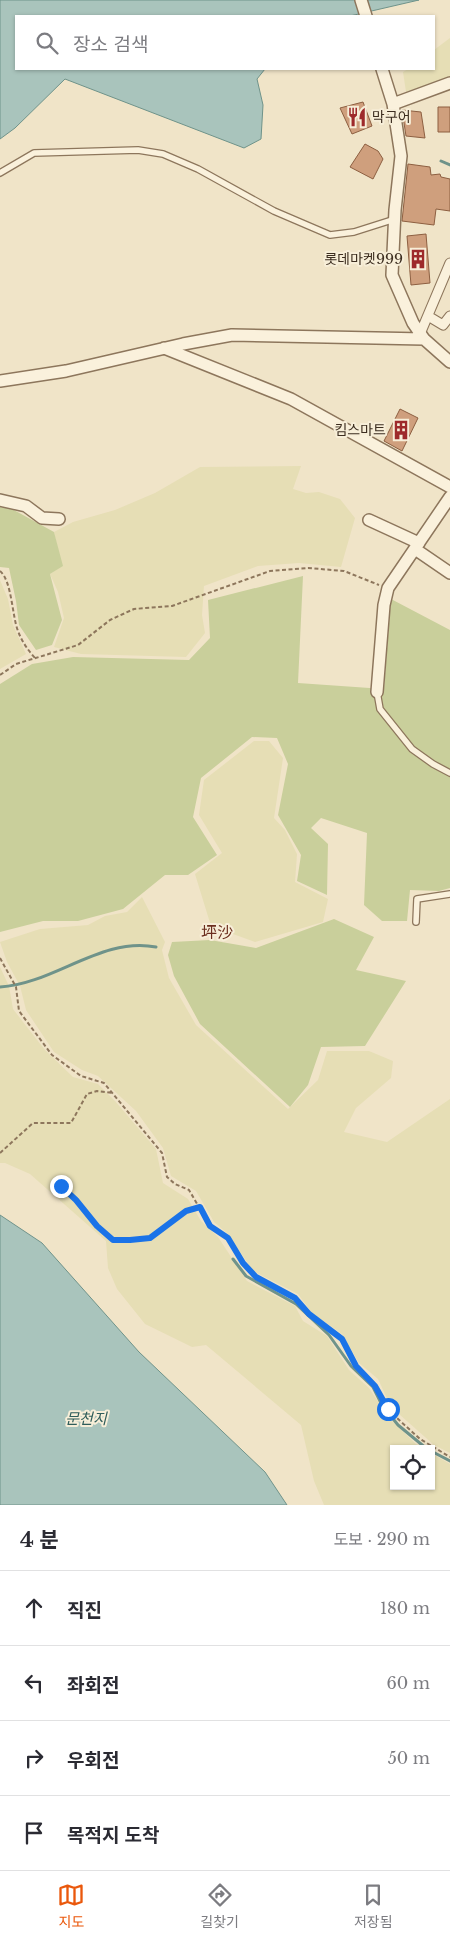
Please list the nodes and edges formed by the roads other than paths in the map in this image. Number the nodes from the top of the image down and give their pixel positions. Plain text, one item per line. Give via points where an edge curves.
1 (361, 0) edge
2 (366, 15) edge
3 (382, 70) edge
4 (450, 83) edge
5 (393, 104) junction
6 (0, 173) edge
7 (395, 219) junction
8 (450, 263) edge
9 (428, 316) junction
10 (450, 316) edge
11 (422, 337) junction
12 (163, 348) junction
13 (449, 358) edge
14 (0, 381) edge
15 (450, 486) edge
16 (450, 497) edge
17 (0, 500) edge
18 (59, 519) dead end
19 (369, 520) dead end
20 (417, 546) junction
21 (450, 573) edge
22 (377, 692) joint
23 (450, 773) edge
24 (450, 894) edge
25 (416, 922) dead end

1 - 2 street
3 - 5 street
4 - 5 street
5 - 7 street via 401,156
6 - 7 lane via 34,154 138,150 163,154 198,169 274,211 330,236
7 - 11 street via 392,275
8 - 9 street
9 - 10 street via 443,326
9 - 11 street
11 - 12 street via 232,335
11 - 13 street
12 - 14 street via 66,371
12 - 15 street via 292,399
16 - 20 street
17 - 18 street via 26,506 42,518
19 - 20 street
20 - 21 street
20 - 22 street via 388,588
22 - 23 lane via 380,709 412,749
24 - 25 lane via 417,898

